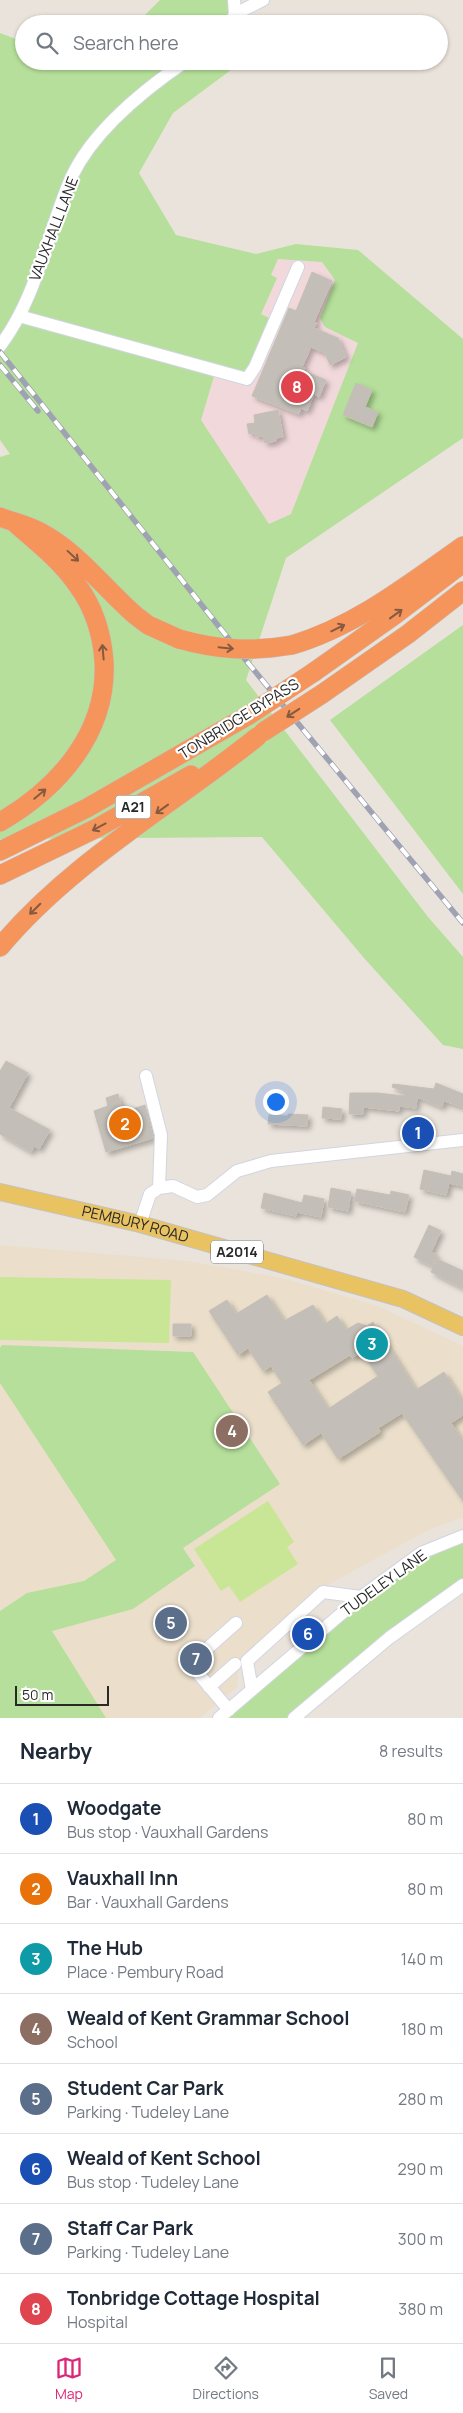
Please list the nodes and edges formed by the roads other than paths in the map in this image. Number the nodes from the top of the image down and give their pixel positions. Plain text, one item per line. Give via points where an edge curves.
1 (234, 0) edge
2 (263, 0) edge
3 (232, 15) edge
4 (239, 15) edge
5 (174, 70) edge
6 (298, 267) dead end
7 (19, 316) junction
8 (0, 346) edge
9 (8, 521) edge
10 (463, 546) edge
11 (463, 563) edge
12 (463, 591) edge
13 (260, 735) junction
14 (0, 822) edge
15 (0, 851) edge
16 (0, 875) edge
17 (0, 947) edge
18 (146, 1076) dead end
19 (463, 1140) edge
20 (159, 1188) junction
21 (2, 1193) edge
22 (140, 1224) junction
23 (463, 1327) edge
24 (463, 1536) edge
25 (463, 1584) edge
26 (361, 1597) junction
27 (236, 1622) dead end
28 (235, 1664) dead end
29 (209, 1687) junction
30 (252, 1690) junction
31 (224, 1714) edge
32 (294, 1718) edge

1 - 3 street
2 - 4 street
5 - 7 street, VAUXHALL LANE via 139,95 84,156 72,176 38,273
6 - 7 street via 247,379
7 - 8 street, VAUXHALL LANE
9 -> 10 highway, bridge via 56,541 135,615 162,632 198,645 251,651 292,645 339,628
14 -> 9 highway via 54,782 74,759 97,717 103,694 104,670 98,625 78,586 64,568
15 -> 11 highway, TONBRIDGE BYPASS / A21, bridge via 87,808 249,715 396,614
12 -> 13 highway, TONBRIDGE BYPASS / A21, bridge via 408,634
13 -> 16 highway, TONBRIDGE BYPASS / A21 via 97,828
13 -> 17 highway via 80,869 45,899
18 - 20 street via 161,1135
19 - 20 street via 271,1161 237,1171 207,1196 197,1197 173,1186
20 - 22 street via 150,1194
21 - 22 main road, PEMBURY ROAD / A2014
22 - 23 main road, PEMBURY ROAD / A2014 via 403,1299
24 - 26 street, TUDELEY LANE via 421,1553
25 - 32 street via 389,1638
26 - 30 street, TUDELEY LANE
26 - 30 street via 323,1592 247,1661
27 - 29 street via 192,1662 192,1668
28 - 29 street
29 - 31 street
30 - 31 street, TUDELEY LANE

